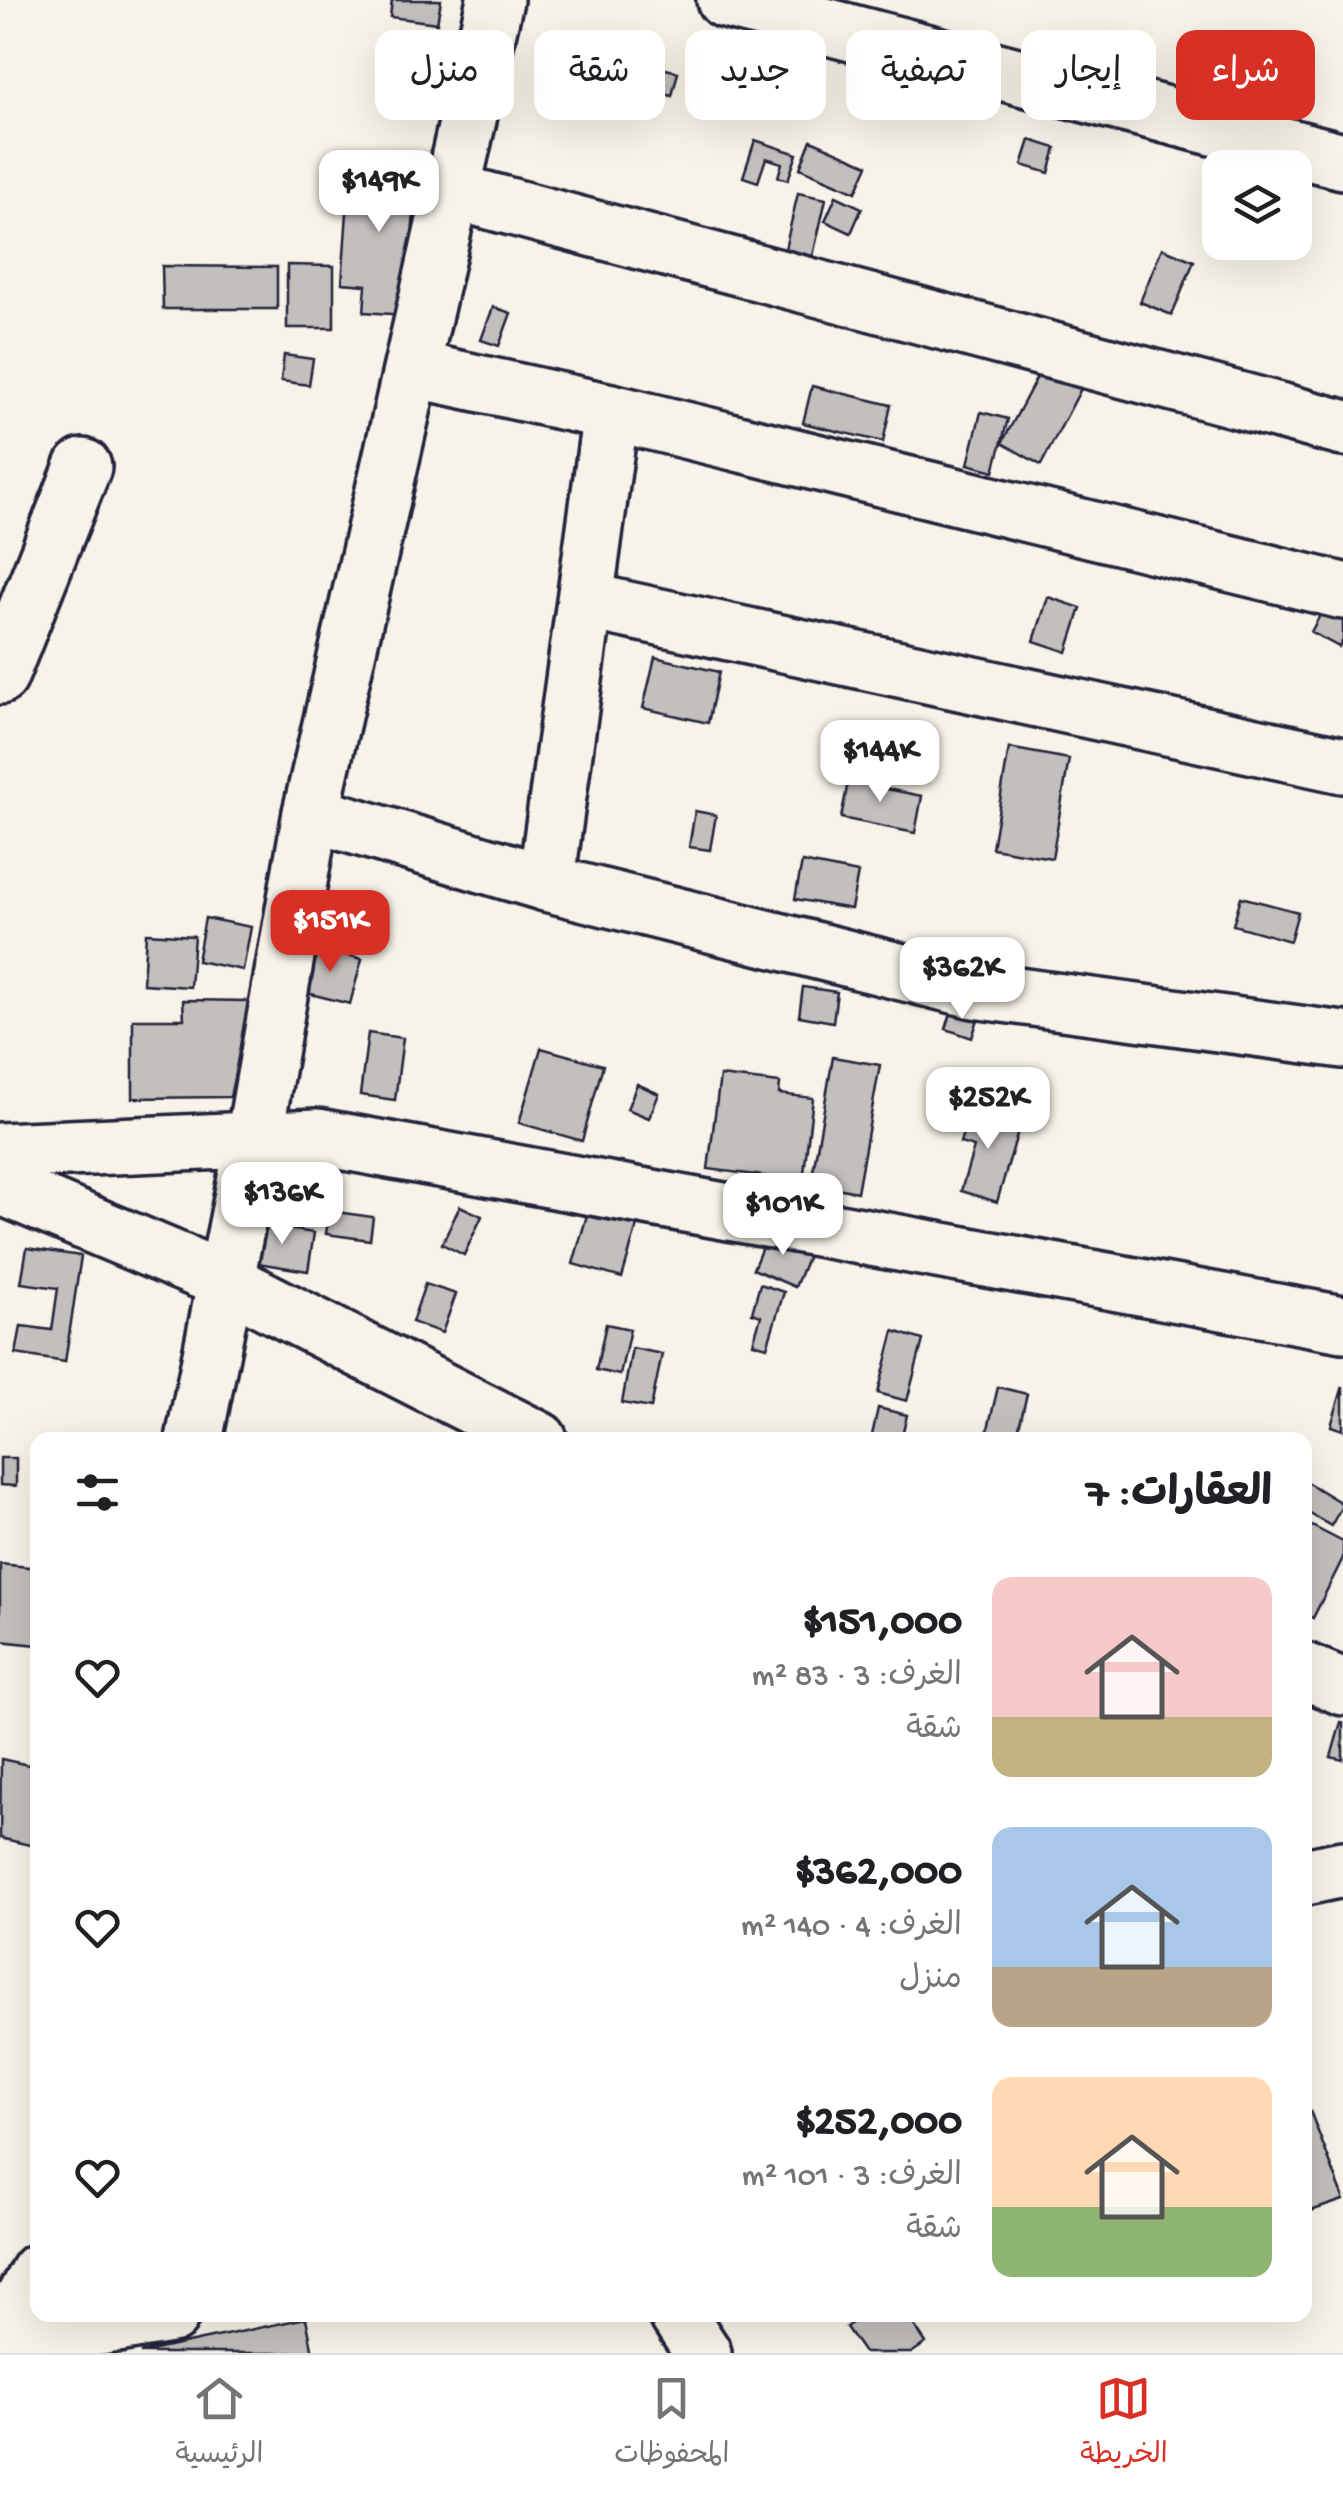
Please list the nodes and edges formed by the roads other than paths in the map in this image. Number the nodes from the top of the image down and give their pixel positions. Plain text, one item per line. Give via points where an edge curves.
1 (494, 0) edge
2 (725, 0) edge
3 (1343, 161) edge
4 (452, 191) junction
5 (413, 369) junction
6 (612, 412) junction
7 (1343, 428) edge
8 (82, 467) dead end
9 (1343, 591) edge
10 (586, 601) junction
11 (0, 676) edge
12 (1343, 764) edge
13 (312, 813) junction
14 (546, 883) junction
15 (1343, 1040) edge
16 (254, 1139) junction
17 (0, 1151) edge
18 (0, 1186) edge
19 (226, 1281) junction
20 (1343, 1324) edge
21 (196, 1432) edge
22 (522, 1432) edge
23 (1312, 1674) edge
24 (1343, 1687) edge
25 (1343, 1869) edge
26 (1312, 1876) edge
27 (30, 2288) edge
28 (134, 2322) edge
29 (683, 2322) edge
30 (0, 2347) edge
31 (703, 2353) edge

1 - 4 street
2 - 3 street
4 - 5 street
4 - 7 street
5 - 6 street
5 - 13 street
6 - 9 street
6 - 10 street
8 - 11 street
10 - 12 street
10 - 14 street
13 - 14 street
13 - 16 street
14 - 15 street via 974,990
16 - 17 street
16 - 19 street
16 - 20 street via 318,1137
18 - 19 street
19 - 21 street
19 - 22 street
23 - 24 street
25 - 26 street
27 - 30 street
28 - 30 street
29 - 31 street

